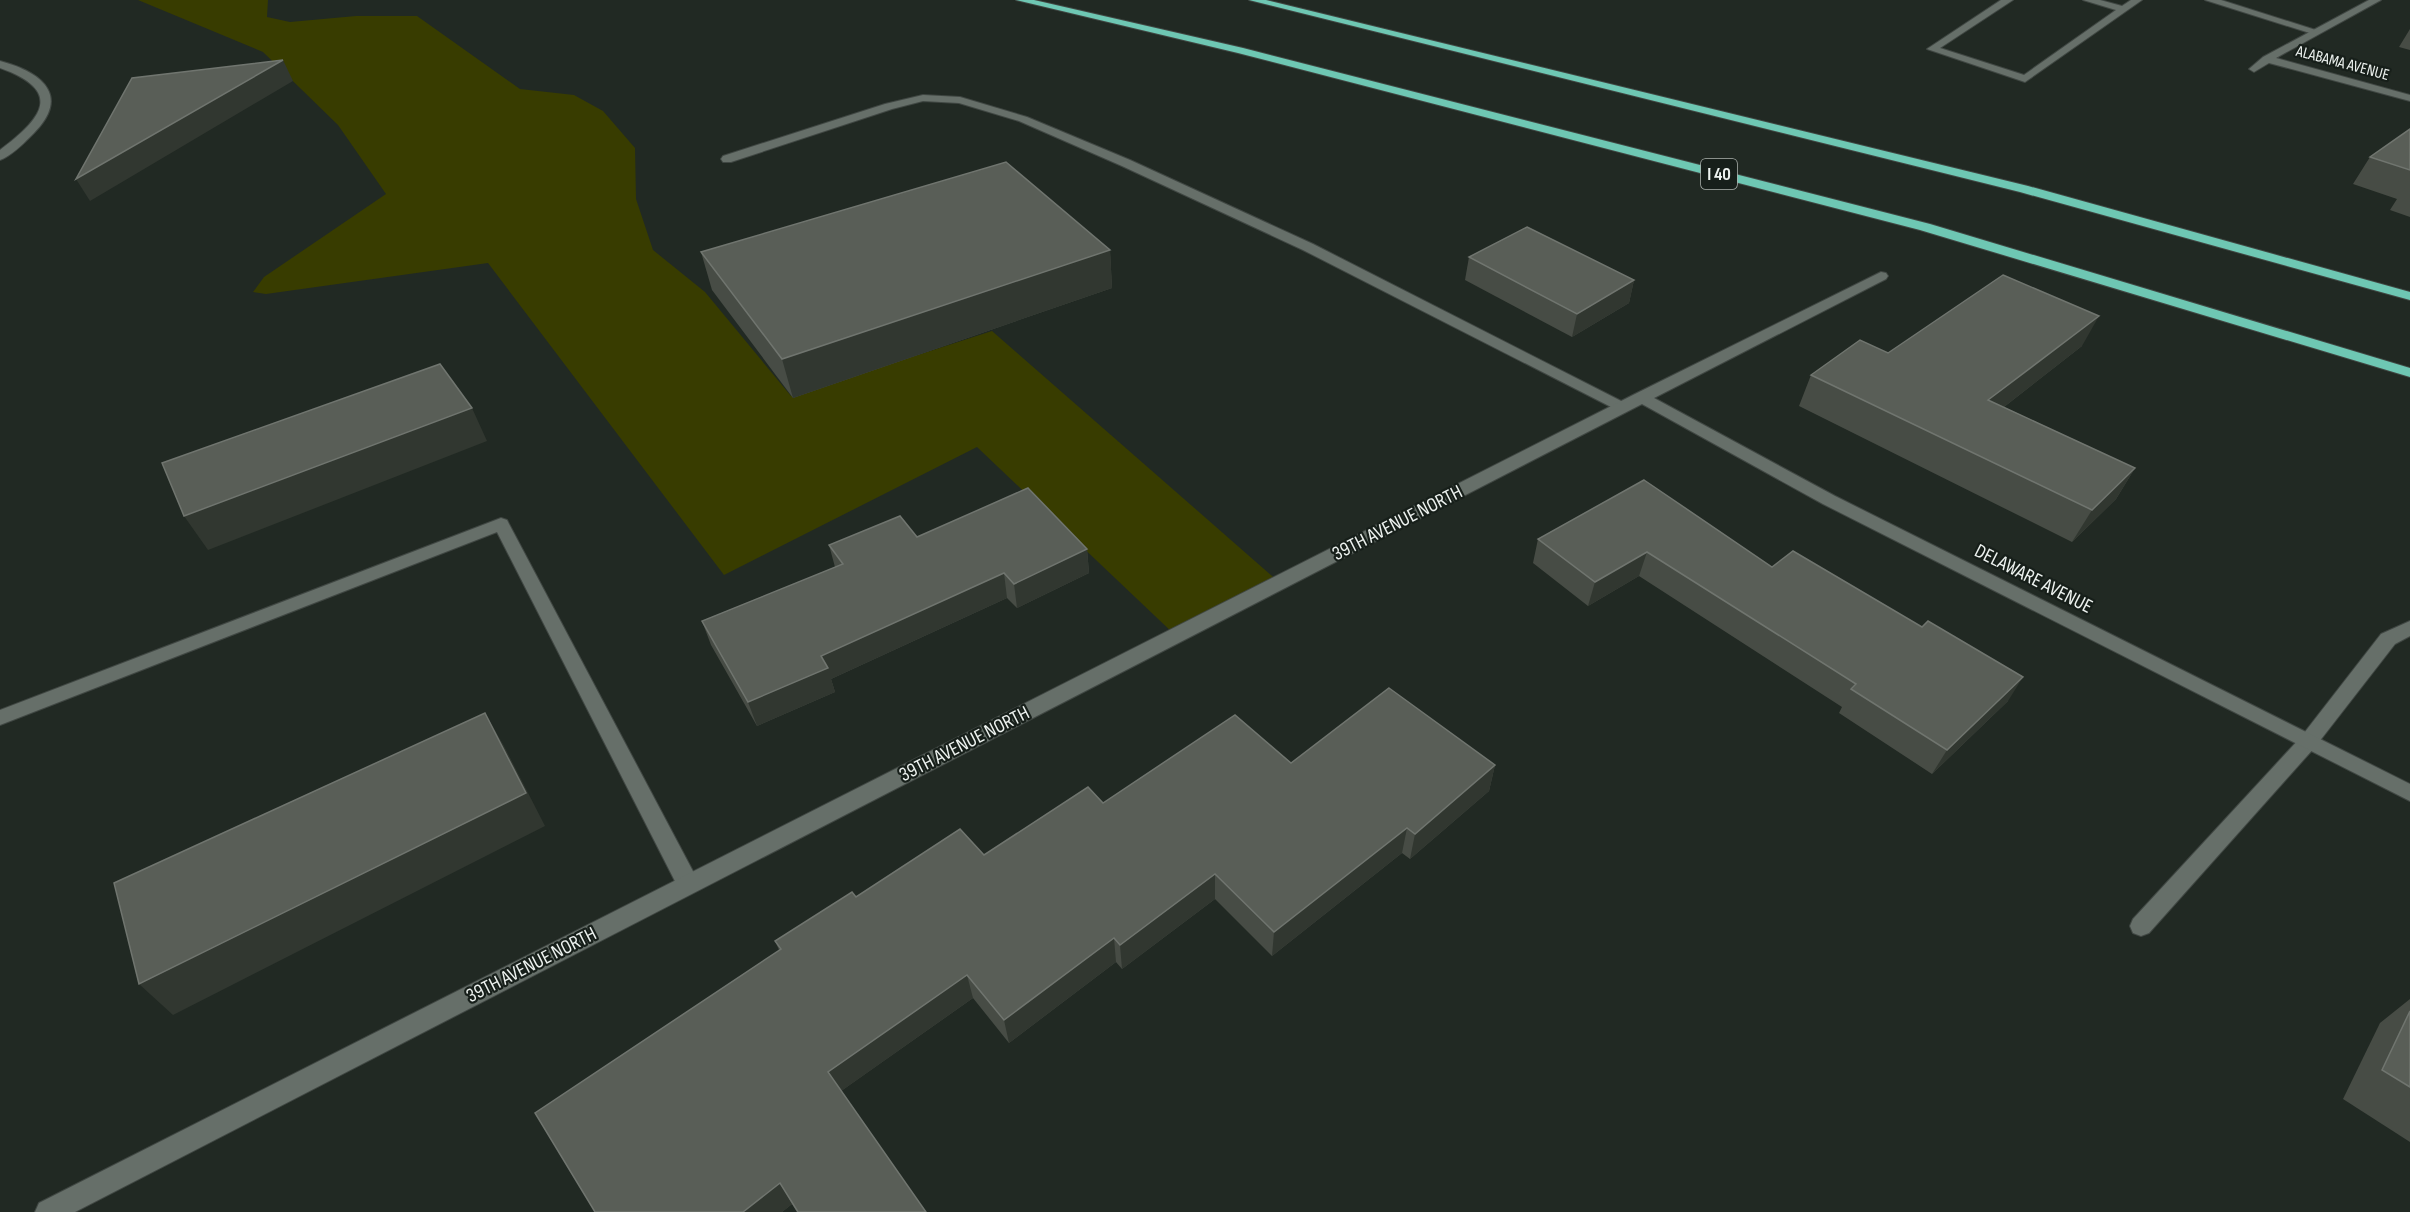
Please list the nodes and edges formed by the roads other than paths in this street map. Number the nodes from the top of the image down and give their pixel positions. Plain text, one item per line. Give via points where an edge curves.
1 (1021, 0) edge
2 (1254, 0) edge
3 (2008, 0) edge
4 (2088, 0) edge
5 (2137, 0) edge
6 (2210, 0) edge
7 (2376, 0) edge
8 (2124, 9) junction
9 (2316, 32) junction
10 (2267, 58) junction
11 (0, 64) edge
12 (2254, 69) dead end
13 (2410, 98) edge
14 (0, 156) edge
15 (727, 159) dead end
16 (1881, 276) dead end
17 (2410, 296) edge
18 (2410, 373) edge
19 (1640, 397) junction
20 (1622, 407) junction
21 (2410, 628) edge
22 (0, 718) edge
23 (2308, 742) junction
24 (2410, 793) edge
25 (688, 884) junction
26 (2141, 926) dead end
27 (48, 1212) edge

1 - 18 highway, I 40 via 1239,50 1925,227
2 - 17 highway via 2024,189
3 - 8 street via 1932,50 2025,79
4 - 8 street
5 - 8 street
6 - 9 street
7 - 9 street
9 - 10 street
10 - 12 street
10 - 13 street, ALABAMA AVENUE
11 - 14 street via 35,80 48,101 39,122
15 - 20 street via 889,106 923,98 960,100 1033,123 1308,247
16 - 19 street, 39TH AVENUE NORTH
19 - 20 street, 39TH AVENUE NORTH
19 - 23 street, DELAWARE AVENUE via 1830,500
20 - 25 street, 39TH AVENUE NORTH
21 - 23 street via 2388,639
22 - 25 street via 501,524
23 - 24 street, DELAWARE AVENUE
23 - 26 street
25 - 27 street, 39TH AVENUE NORTH

